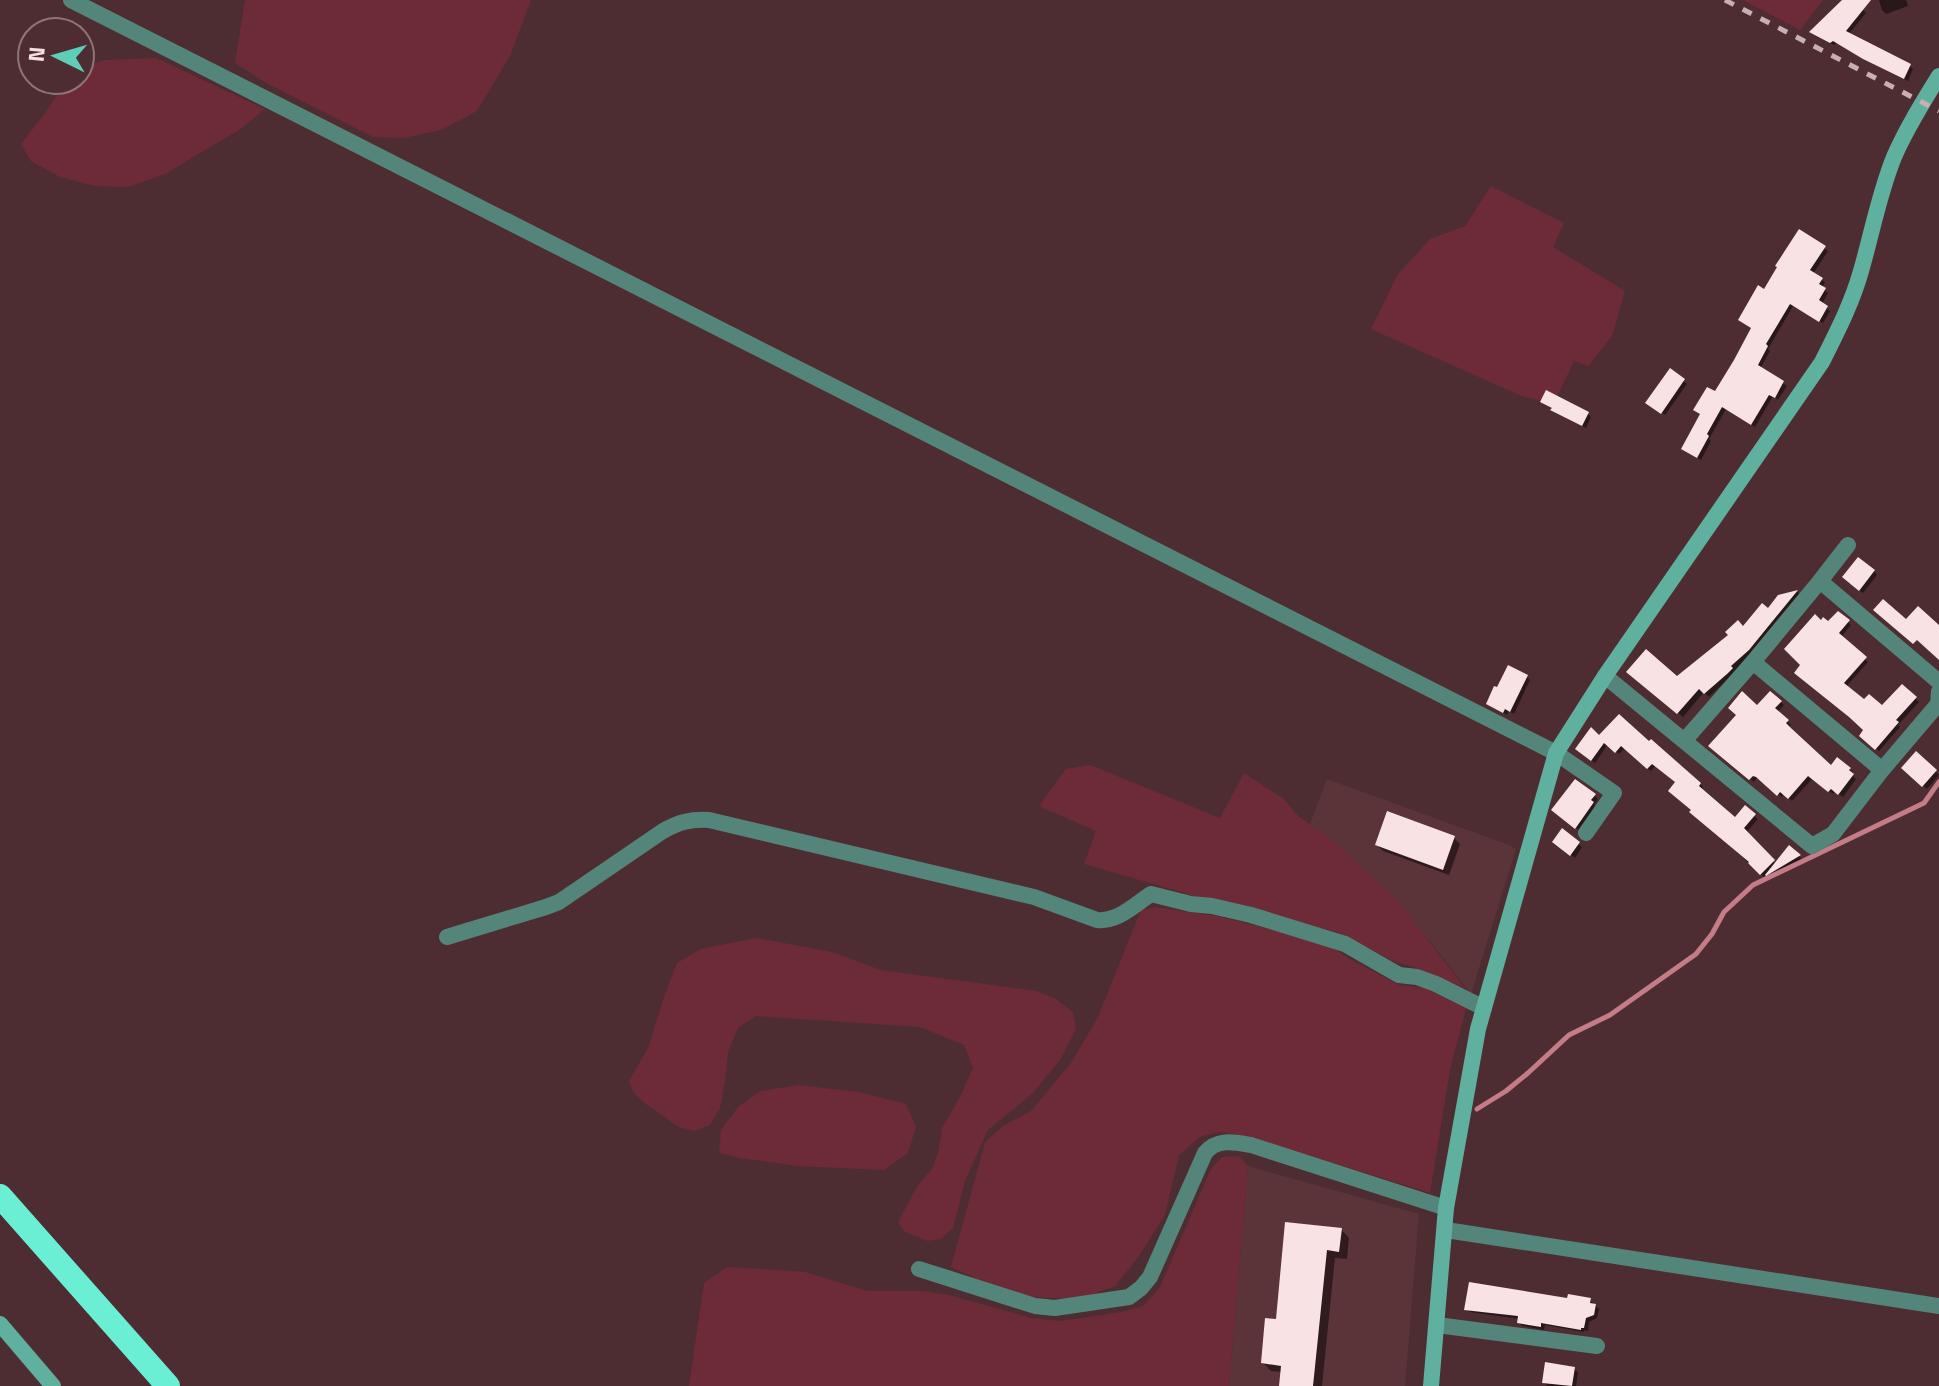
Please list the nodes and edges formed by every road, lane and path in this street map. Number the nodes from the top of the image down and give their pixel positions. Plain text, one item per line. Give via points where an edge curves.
1 (71, 0) edge
2 (1939, 76) edge
3 (1848, 545) dead end
4 (1820, 581) junction
5 (1753, 662) junction
6 (1605, 676) junction
7 (1939, 682) edge
8 (1939, 691) edge
9 (1684, 741) junction
10 (1556, 753) junction
11 (1882, 770) junction
12 (1586, 833) dead end
13 (447, 937) dead end
14 (1484, 1008) junction
15 (0, 1196) edge
16 (1446, 1208) junction
17 (1446, 1230) junction
18 (919, 1269) dead end
19 (1939, 1306) edge
20 (0, 1324) edge
21 (1437, 1325) junction
22 (1597, 1346) dead end
23 (53, 1386) edge
24 (168, 1386) edge
25 (1431, 1386) edge

1 - 10 street
2 - 6 street via 1894,158 1861,273 1822,362
3 - 4 street
4 - 5 street
4 - 7 street
5 - 9 street
5 - 11 street
6 - 9 street
6 - 10 street
8 - 11 street via 1938,704
9 - 11 street via 1812,846 1833,834
10 - 12 street via 1614,793
10 - 14 street
13 - 14 street via 559,902 678,822 709,820 1034,897 1097,920 1118,917 1151,894 1251,915 1345,944 1399,975 1436,984
14 - 16 street
15 - 24 highway
16 - 17 street
16 - 18 street via 1251,1145 1221,1143 1205,1153 1150,1277 1129,1297 1035,1306
17 - 19 street
17 - 21 street
20 - 23 street
21 - 22 street
21 - 25 street

